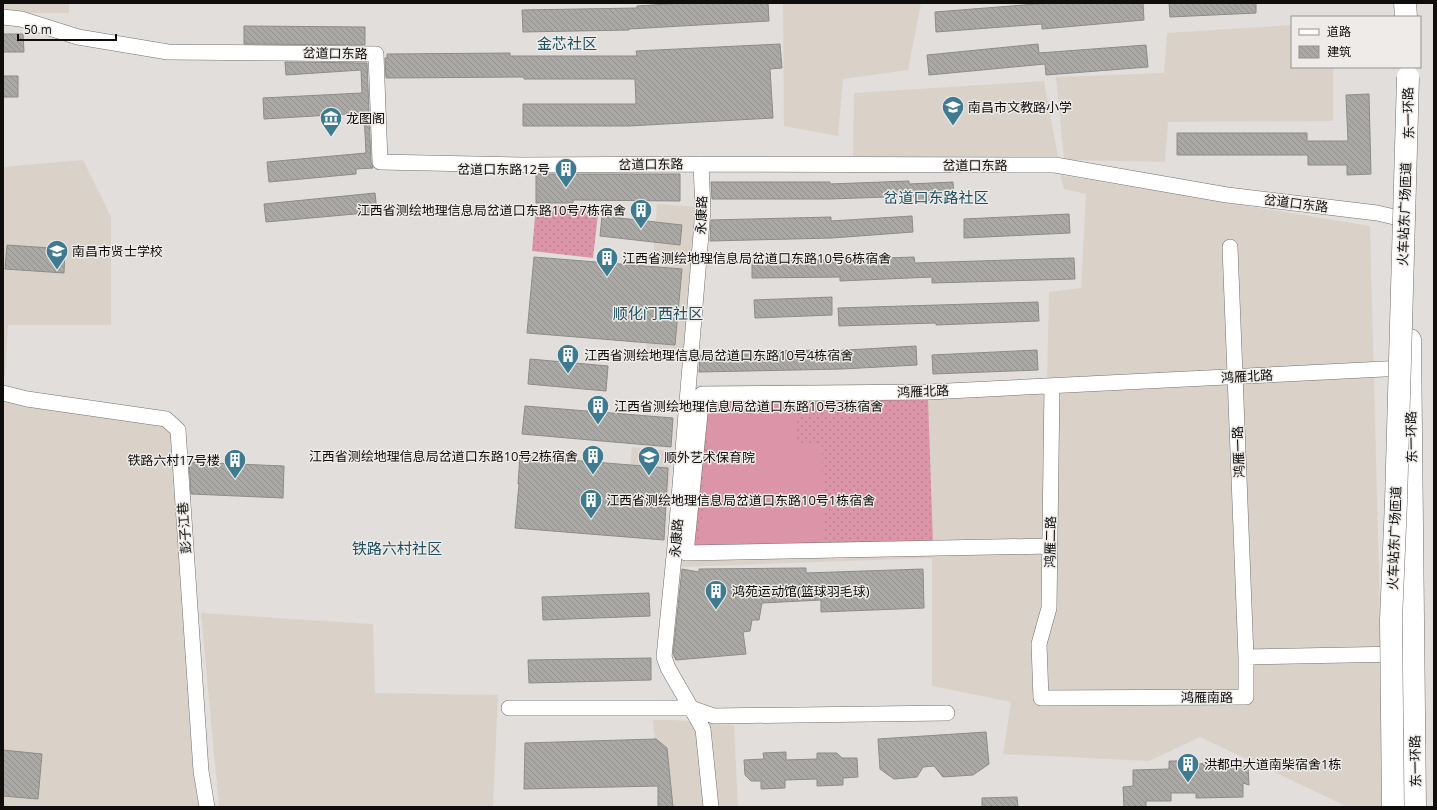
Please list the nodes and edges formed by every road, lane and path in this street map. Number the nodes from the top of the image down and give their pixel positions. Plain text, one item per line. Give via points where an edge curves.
1 (1405, 3) edge
2 (1406, 16) edge
3 (3, 17) edge
4 (1408, 72) edge
5 (701, 164) junction
6 (1403, 219) dead end
7 (1230, 247) dead end
8 (1404, 368) dead end
9 (1235, 377) junction
10 (1052, 386) junction
11 (3, 393) edge
12 (1050, 546) junction
13 (1406, 654) dead end
14 (1246, 657) junction
15 (1041, 698) joint
16 (510, 708) dead end
17 (691, 708) junction
18 (947, 713) dead end
19 (207, 807) edge
20 (711, 807) edge
21 (1393, 807) edge
22 (1415, 807) edge

1 - 2 highway
3 - 5 street, 岔道口东路 via 21,19 78,37 168,52 376,54 380,162 524,166
4 - 21 highway, 火车站东广场匝道, bridge via 1391,620
4 - 22 highway, 东一环路, bridge
5 - 6 street, 岔道口东路 via 1055,165 1227,195 1377,213
5 - 17 street, 永康路 via 703,210 664,657
7 - 9 street, 鸿雁一路
8 - 9 street, 鸿雁北路
9 - 10 street, 鸿雁北路
9 - 14 street, 鸿雁一路
10 - 12 street, 鸿雁二路
10 - 12 street, 鸿雁北路 via 928,392 702,394 686,553
11 - 19 street, 彭子江巷 via 27,399 166,418 178,430 202,771
12 - 15 street, 鸿雁二路 via 1049,608 1039,644
13 - 14 street
14 - 15 street, 鸿雁南路 via 1246,697
16 - 17 street
17 - 18 street via 714,716
17 - 20 street, 永康路 via 704,729

